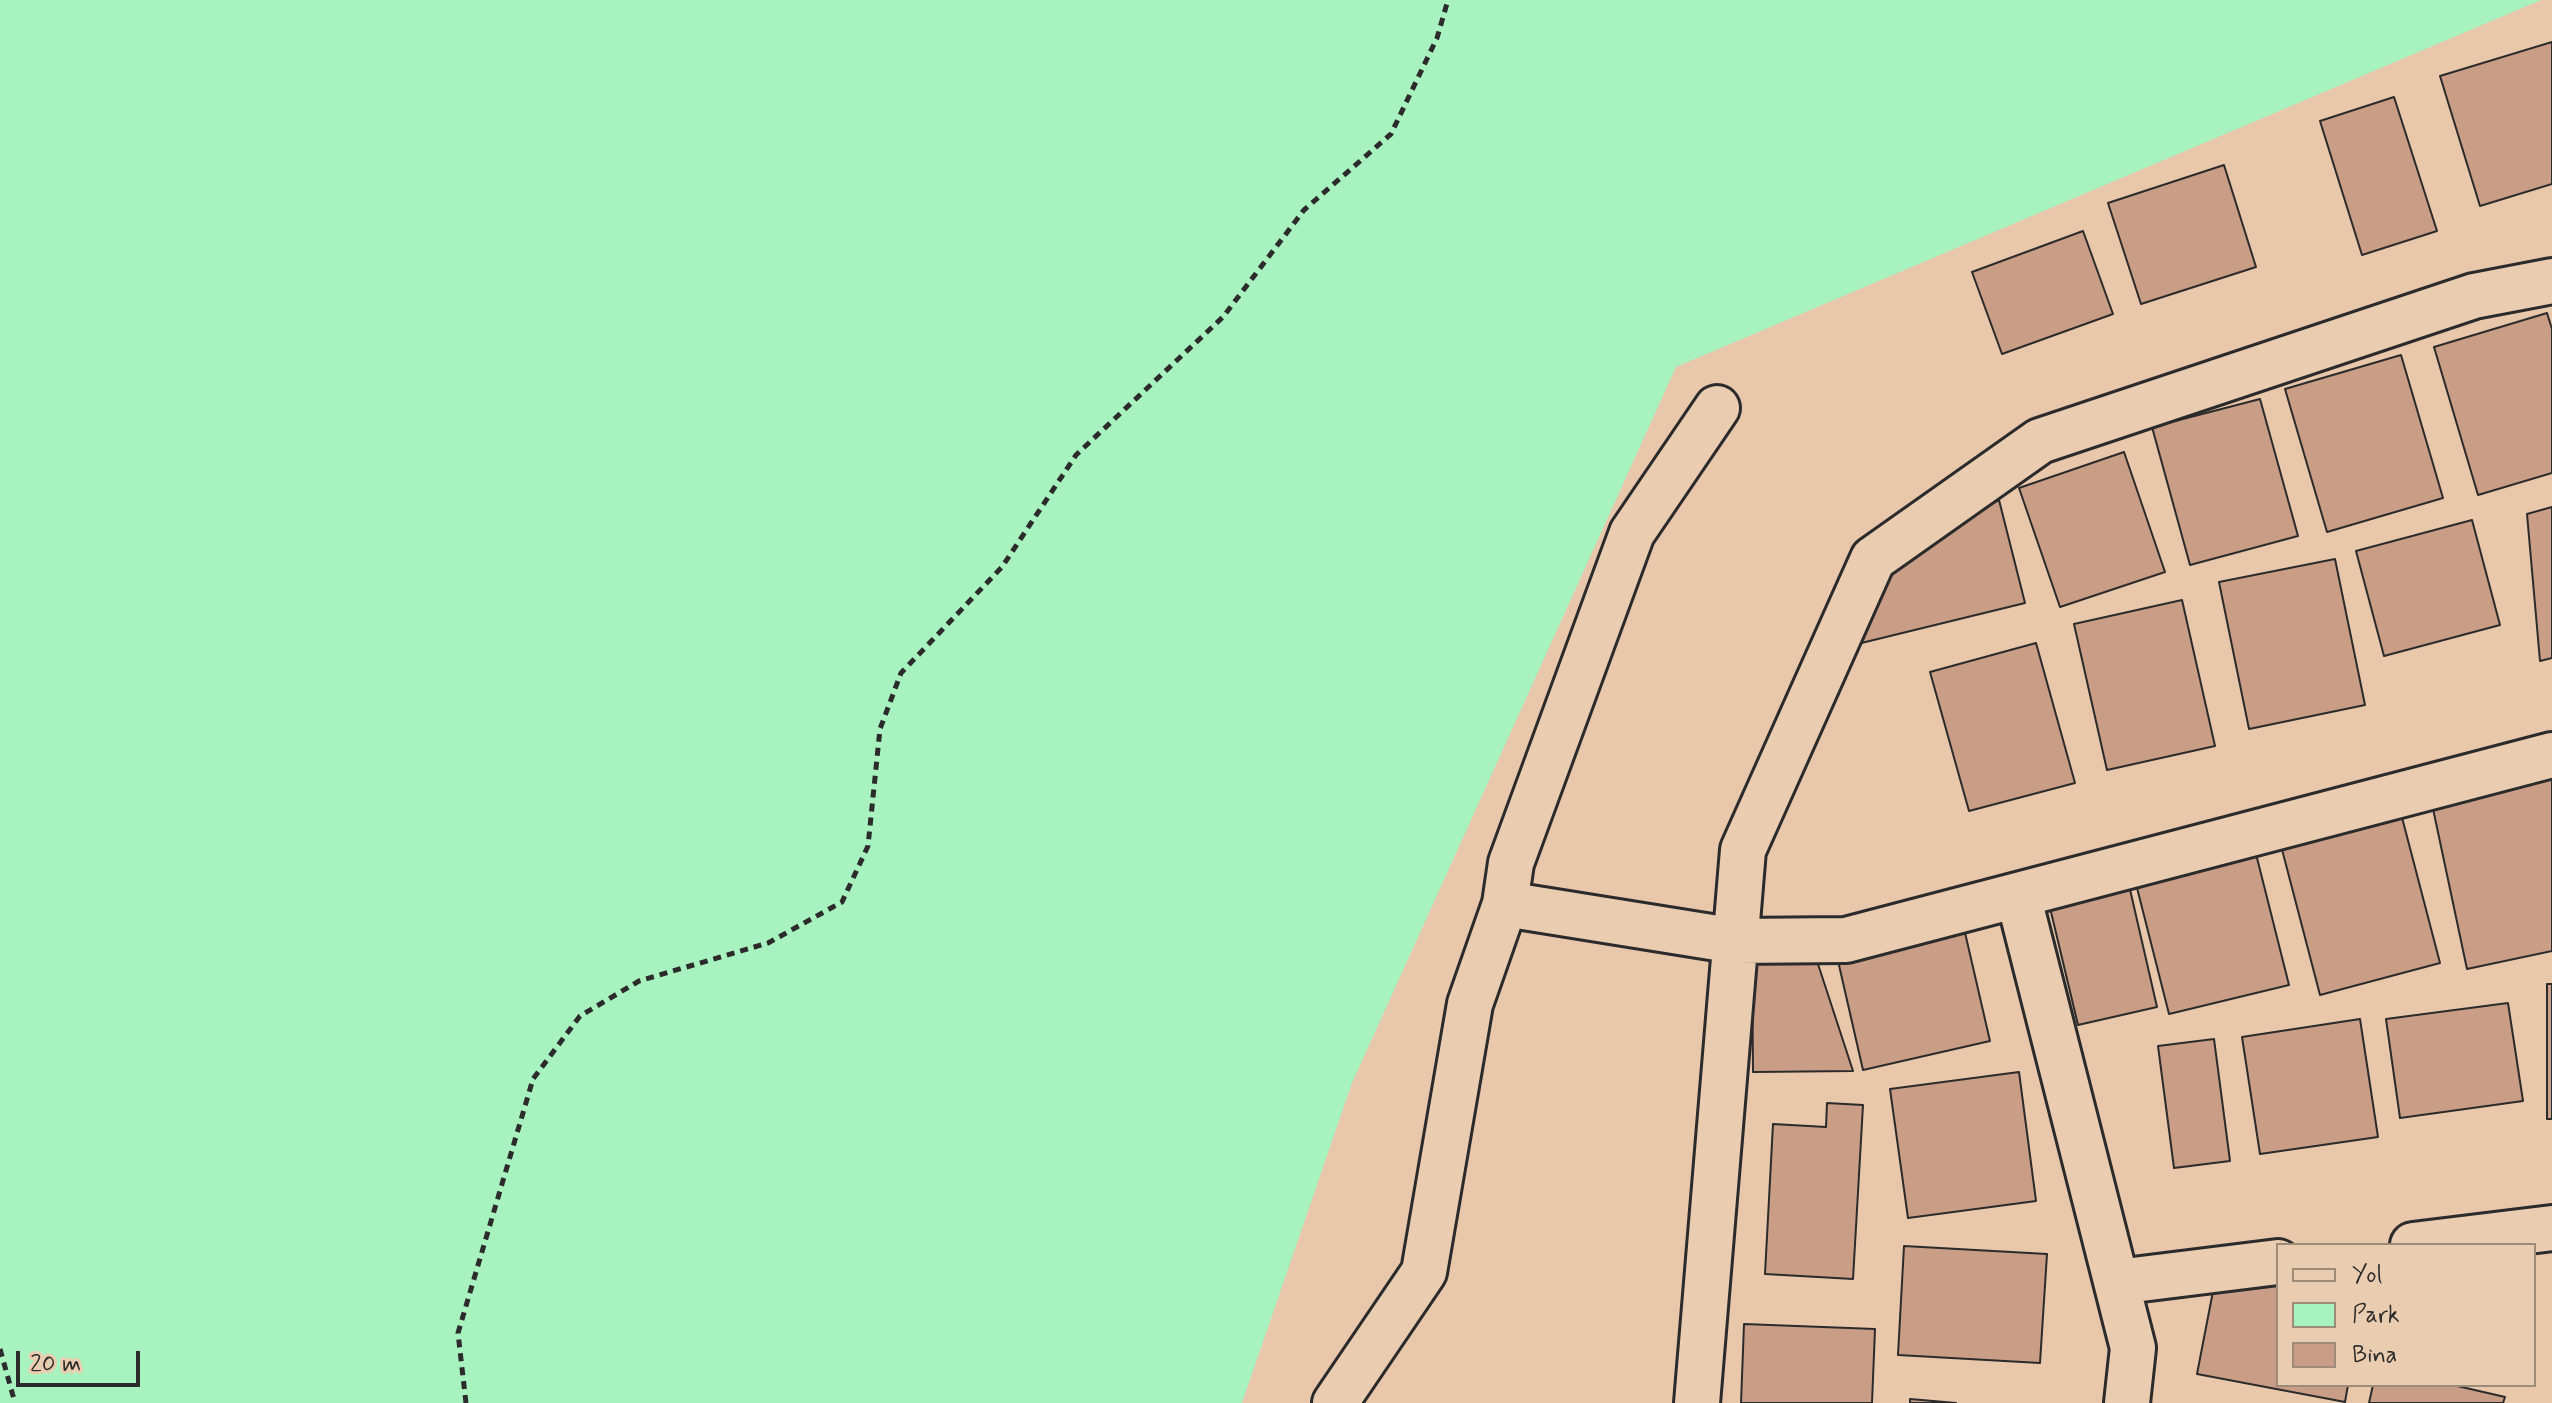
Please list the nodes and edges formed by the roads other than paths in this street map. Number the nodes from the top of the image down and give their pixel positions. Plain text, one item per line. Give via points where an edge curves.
1 (2552, 281) edge
2 (1717, 408) dead end
3 (2552, 755) edge
4 (2018, 895) junction
5 (1505, 904) junction
6 (1736, 941) junction
7 (2552, 1228) edge
8 (2429, 1243) edge
9 (2276, 1262) edge
10 (2117, 1282) junction
11 (1335, 1403) edge
12 (1697, 1403) edge
13 (2127, 1403) edge

1 - 6 street via 2474,296 2040,441 1873,559 1743,850
2 - 5 street via 1632,533 1511,863
3 - 4 street
4 - 6 street via 1846,940
4 - 10 street
5 - 6 street
5 - 11 street via 1470,1004 1424,1272
6 - 12 street
7 - 8 street
9 - 10 street
10 - 13 street via 2133,1348

